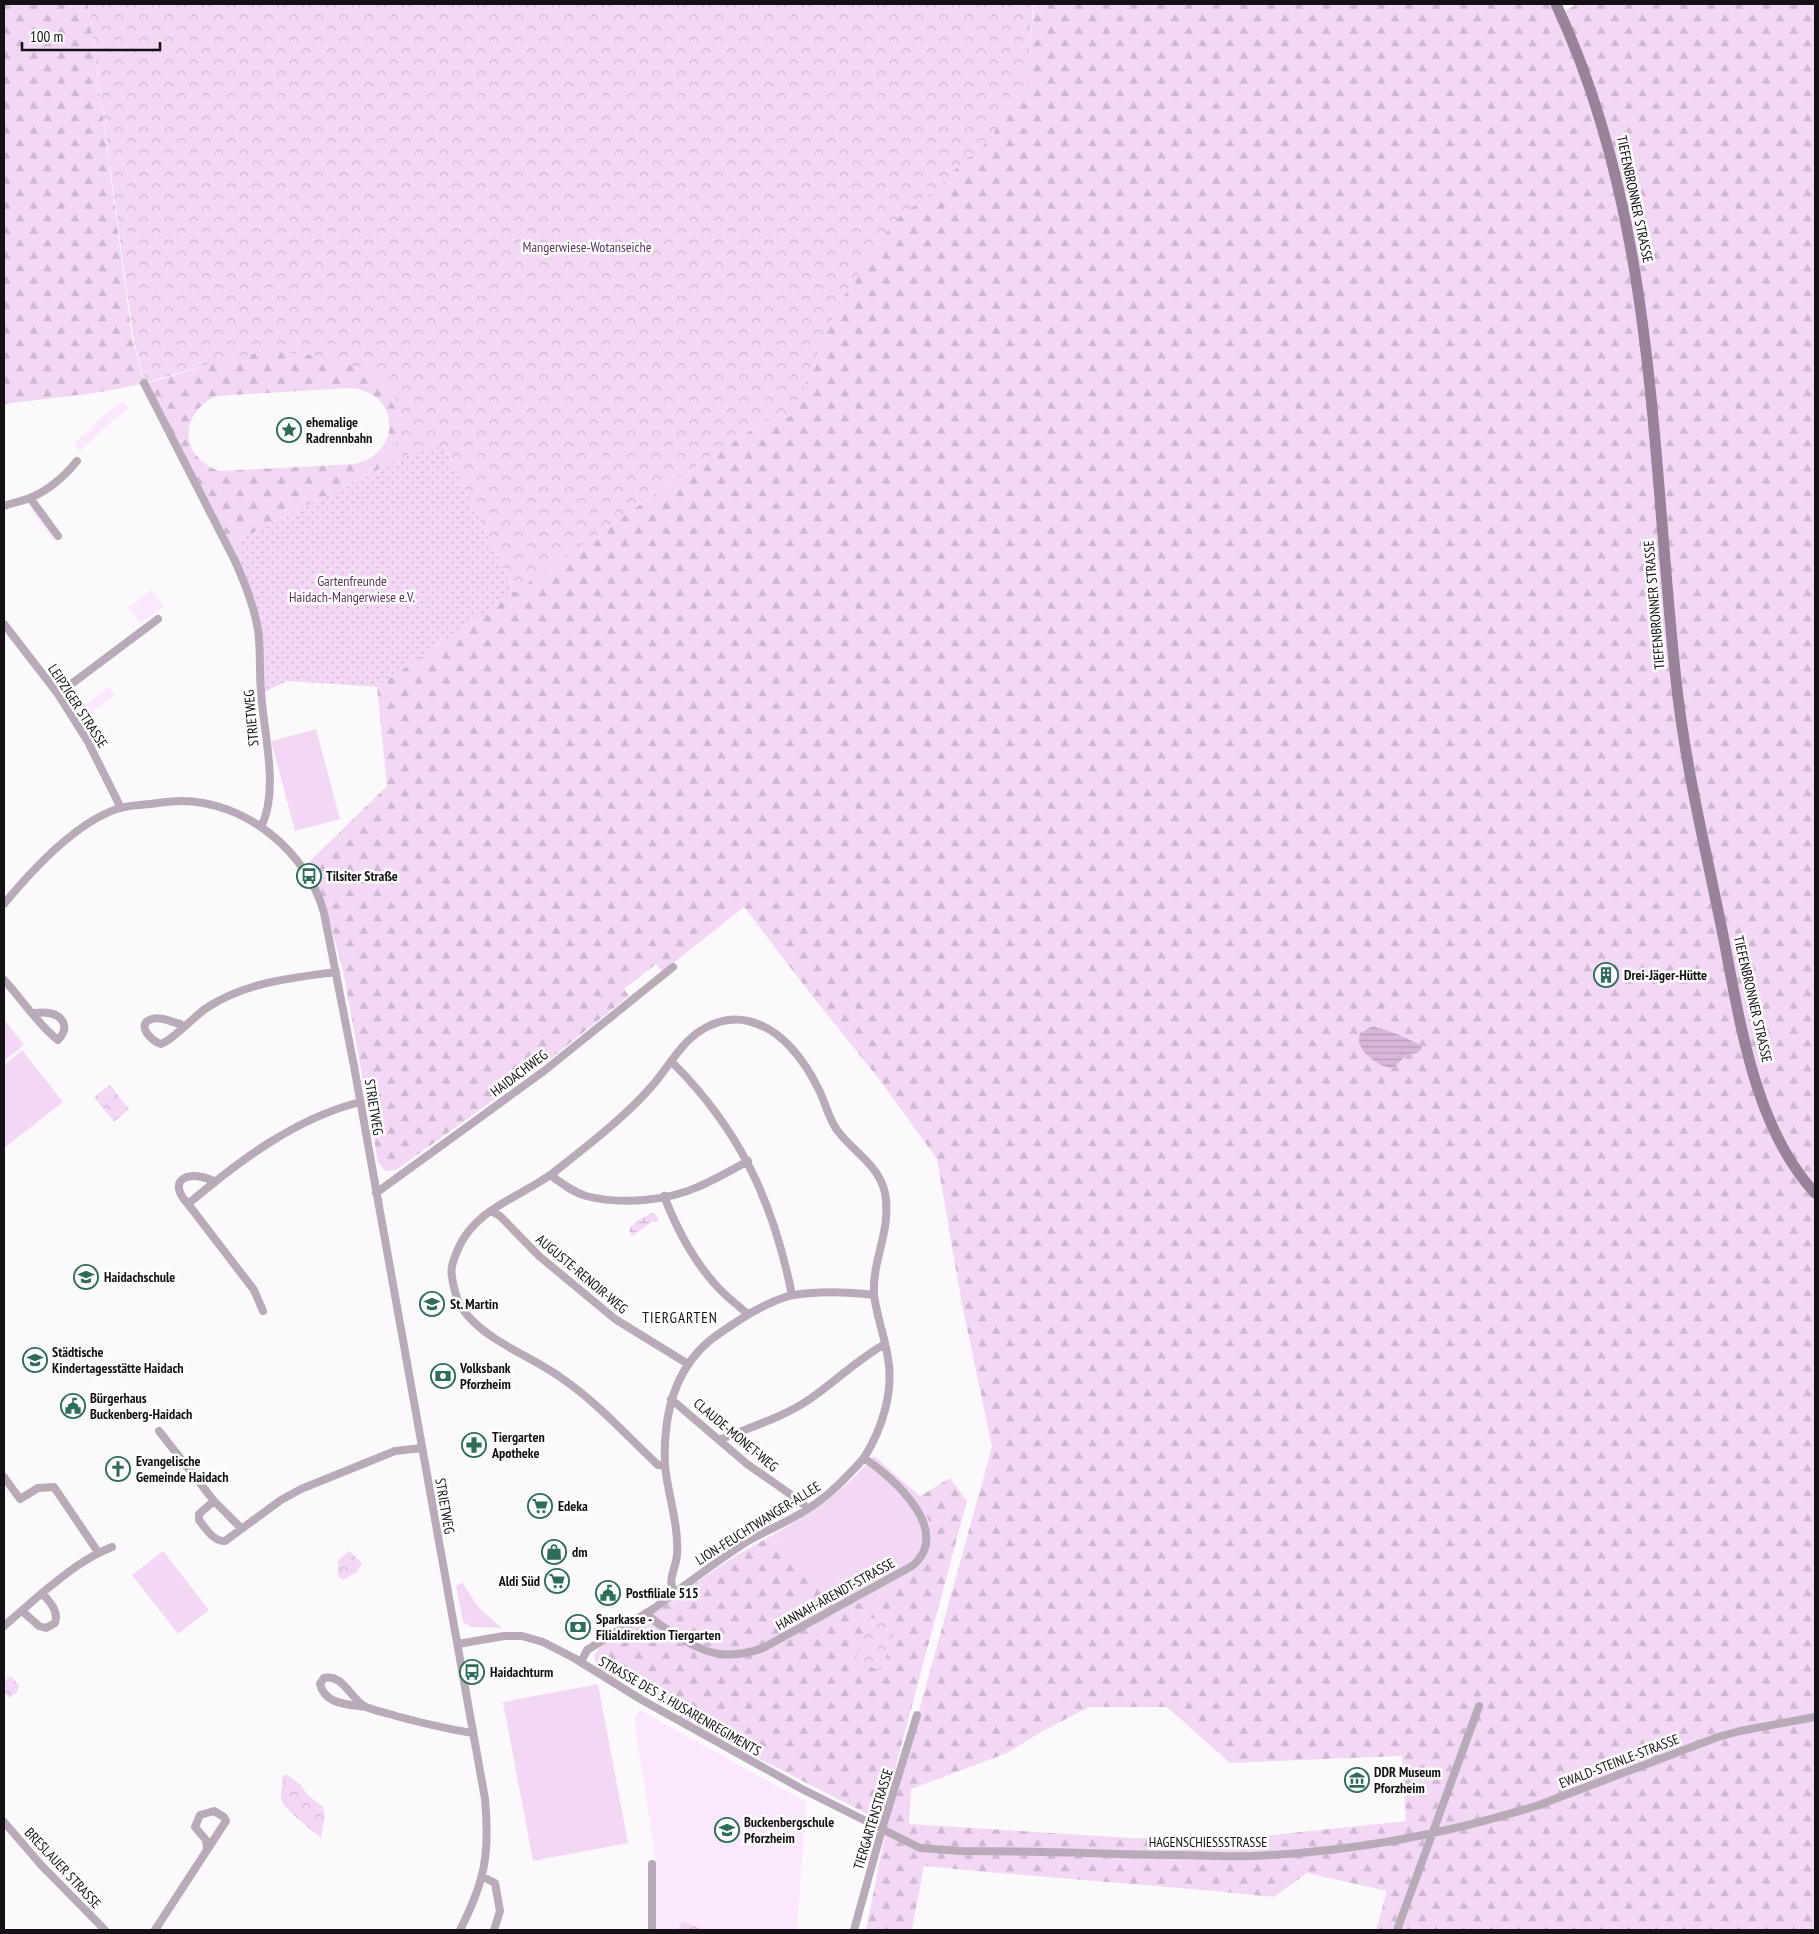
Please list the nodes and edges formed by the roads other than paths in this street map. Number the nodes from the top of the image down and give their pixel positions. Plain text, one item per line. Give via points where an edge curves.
1 (1556, 4) edge
2 (144, 384) dead end
3 (76, 461) dead end
4 (30, 498) junction
5 (4, 506) edge
6 (58, 536) dead end
7 (158, 619) dead end
8 (4, 624) edge
9 (58, 694) junction
10 (121, 808) junction
11 (261, 827) junction
12 (4, 904) edge
13 (673, 968) dead end
14 (336, 972) junction
15 (4, 980) edge
16 (32, 1013) dead end
17 (182, 1027) junction
18 (672, 1062) junction
19 (360, 1102) junction
20 (748, 1161) junction
21 (550, 1175) junction
22 (214, 1182) junction
23 (376, 1193) junction
24 (1815, 1193) edge
25 (664, 1196) junction
26 (188, 1204) junction
27 (491, 1211) junction
28 (792, 1295) junction
29 (874, 1295) junction
30 (264, 1311) dead end
31 (748, 1314) junction
32 (885, 1344) junction
33 (688, 1364) junction
34 (671, 1399) junction
35 (159, 1432) dead end
36 (719, 1440) junction
37 (422, 1448) junction
38 (864, 1458) junction
39 (665, 1466) junction
40 (4, 1477) edge
41 (214, 1501) junction
42 (808, 1510) junction
43 (242, 1529) junction
44 (112, 1547) dead end
45 (98, 1552) junction
46 (42, 1593) junction
47 (675, 1593) junction
48 (22, 1611) junction
49 (646, 1613) junction
50 (4, 1626) edge
51 (458, 1644) junction
52 (581, 1662) junction
53 (1479, 1706) dead end
54 (366, 1707) junction
55 (917, 1716) dead end
56 (1815, 1717) edge
57 (473, 1733) junction
58 (4, 1822) edge
59 (882, 1829) junction
60 (1433, 1833) junction
61 (207, 1849) junction
62 (652, 1864) dead end
63 (483, 1877) junction
64 (105, 1930) edge
65 (156, 1930) edge
66 (460, 1930) edge
67 (494, 1930) edge
68 (652, 1930) edge
69 (854, 1930) edge
70 (1397, 1930) edge

1 - 24 street, TIEFENBRONNER STRASSE via 1580,59 1606,136 1633,257 1646,348 1680,714 1743,1033 1773,1128 1794,1166
2 - 11 street, STRIETWEG via 235,561 254,615 259,642 269,779 266,817
3 - 4 street via 65,476
4 - 5 street
4 - 6 street
7 - 9 street
8 - 9 street, LEIPZIGER STRASSE
9 - 10 street, LEIPZIGER STRASSE via 87,740
10 - 11 street via 181,801 228,810
10 - 12 street via 76,832 29,874
11 - 14 street, STRIETWEG via 281,843 311,882 322,907
13 - 23 street, HAIDACHWEG via 544,1071
14 - 17 street via 270,981 234,992
14 - 19 street, STRIETWEG
15 - 16 street
17 - 17 street via 166,1043 160,1044 149,1037 145,1028 146,1022 156,1018
18 - 20 street via 721,1118
18 - 21 street, LION-FEUCHTWANGER-ALLEE via 627,1112
18 - 29 street, LION-FEUCHTWANGER-ALLEE via 689,1039 700,1031 718,1022 733,1020 760,1024 792,1049 820,1092 830,1120 870,1163 884,1190 886,1229 875,1272
19 - 22 street via 337,1108 290,1129
19 - 23 street, STRIETWEG
20 - 25 street via 698,1187
20 - 28 street via 776,1228
21 - 25 street via 586,1196 619,1200
21 - 27 street, LION-FEUCHTWANGER-ALLEE
22 - 26 street
22 - 26 street via 206,1177 190,1175 183,1178 179,1194
23 - 37 street, STRIETWEG
25 - 31 street via 673,1219 712,1282
26 - 30 street via 254,1290
27 - 33 street, AUGUSTE-RENOIR-WEG via 500,1216 539,1256 616,1319
27 - 39 street, LION-FEUCHTWANGER-ALLEE via 477,1220 466,1234 452,1265 457,1298 466,1315 483,1330 568,1383 599,1407 658,1465
28 - 29 street
28 - 31 street
29 - 32 street, LION-FEUCHTWANGER-ALLEE
31 - 33 street via 712,1338
32 - 36 street via 798,1406
32 - 38 street, LION-FEUCHTWANGER-ALLEE via 889,1362 885,1410
33 - 34 street
34 - 36 street, CLAUDE-MONET-WEG
34 - 39 street via 665,1431
35 - 41 street
36 - 42 street, CLAUDE-MONET-WEG
37 - 43 street via 395,1451 301,1489
37 - 51 street, STRIETWEG
38 - 42 street, LION-FEUCHTWANGER-ALLEE
38 - 49 street, HANNAH-ARENDT-STRASSE via 896,1484 925,1523 928,1539 925,1549 912,1566 763,1648 743,1655 705,1651 680,1638
39 - 47 street, LION-FEUCHTWANGER-ALLEE via 676,1533 677,1555 670,1581
40 - 45 street via 20,1500 38,1488 54,1487
41 - 43 street
41 - 43 street via 198,1517 214,1537 225,1541
42 - 47 street, LION-FEUCHTWANGER-ALLEE via 753,1538
44 - 45 street
45 - 46 street
46 - 48 street
46 - 48 street via 55,1611 55,1623 46,1628 39,1626
47 - 49 street, LION-FEUCHTWANGER-ALLEE
48 - 50 street
49 - 52 street, LION-FEUCHTWANGER-ALLEE via 587,1650
51 - 52 street, STRASSE DES 3. HUSARENREGIMENTS via 522,1636 544,1642
51 - 57 street, STRIETWEG
52 - 59 street, STRASSE DES 3. HUSARENREGIMENTS via 785,1780
53 - 60 street
54 - 54 street via 355,1700 338,1679 331,1676 320,1684 326,1697
54 - 57 street
55 - 59 street, TIERGARTENSTRASSE
56 - 60 street, EWALD-STEINLE-STRASSE via 1718,1737 1540,1805
57 - 63 street, STRIETWEG via 487,1820
58 - 64 street, BRESLAUER STRASSE
59 - 60 street, HAGENSCHIESSSTRASSE via 920,1848 1251,1856 1356,1847
59 - 69 street, TIERGARTENSTRASSE
60 - 70 street
61 - 61 street via 226,1821 214,1811 200,1815 196,1821
61 - 65 street
62 - 68 street
63 - 66 street, STRIETWEG
63 - 67 street via 495,1883 500,1911

